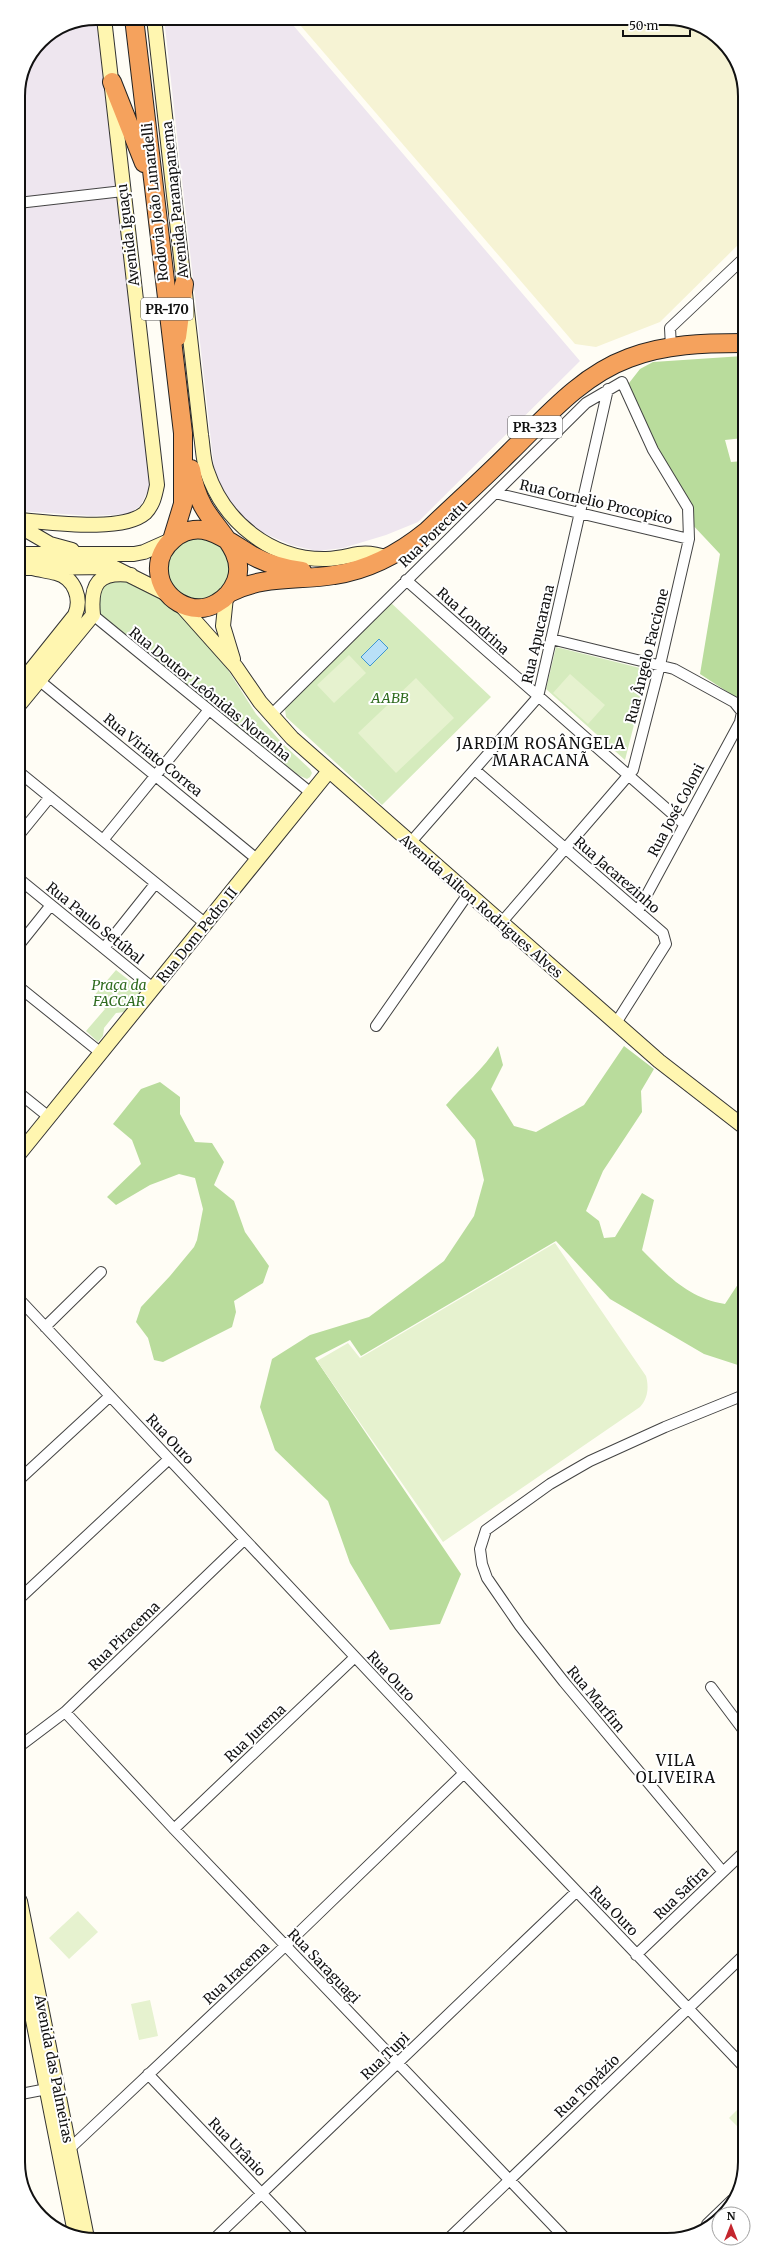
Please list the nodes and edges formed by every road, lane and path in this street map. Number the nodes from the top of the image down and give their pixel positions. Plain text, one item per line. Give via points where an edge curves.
1 (105, 25) edge
2 (135, 25) edge
3 (155, 25) edge
4 (112, 82) junction
5 (153, 186) junction
6 (123, 191) junction
7 (25, 202) edge
8 (738, 264) edge
9 (184, 284) junction
10 (738, 343) edge
11 (671, 347) junction
12 (174, 362) junction
13 (622, 382) joint
14 (608, 389) junction
15 (183, 433) junction
16 (495, 493) junction
17 (580, 513) junction
18 (25, 520) edge
19 (25, 529) edge
20 (689, 539) junction
21 (172, 540) junction
22 (226, 540) junction
23 (25, 554) edge
24 (90, 554) junction
25 (388, 558) junction
26 (25, 568) edge
27 (355, 570) junction
28 (131, 575) junction
29 (406, 580) junction
30 (227, 595) junction
31 (174, 599) junction
32 (93, 615) junction
33 (551, 639) junction
34 (660, 665) junction
35 (236, 667) junction
36 (34, 676) junction
37 (25, 681) edge
38 (25, 693) edge
39 (538, 697) junction
40 (738, 707) edge
41 (208, 711) junction
42 (271, 715) junction
43 (738, 726) edge
44 (475, 770) junction
45 (329, 771) junction
46 (156, 775) junction
47 (628, 776) junction
48 (25, 777) edge
49 (311, 793) junction
50 (50, 797) junction
51 (684, 824) junction
52 (25, 828) edge
53 (103, 840) junction
54 (410, 843) junction
55 (565, 849) junction
56 (258, 860) junction
57 (25, 884) edge
58 (156, 884) junction
59 (468, 894) junction
60 (51, 905) junction
61 (638, 911) junction
62 (501, 923) junction
63 (206, 924) junction
64 (25, 938) edge
65 (104, 948) junction
66 (154, 989) junction
67 (25, 992) edge
68 (616, 1023) junction
69 (376, 1026) dead end
70 (100, 1053) junction
71 (25, 1098) edge
72 (49, 1117) junction
73 (738, 1123) edge
74 (25, 1147) edge
75 (101, 1272) dead end
76 (25, 1305) edge
77 (45, 1327) junction
78 (110, 1396) junction
79 (738, 1397) edge
80 (169, 1459) junction
81 (25, 1474) edge
82 (244, 1540) junction
83 (25, 1593) edge
84 (355, 1657) junction
85 (711, 1687) dead end
86 (65, 1712) junction
87 (738, 1723) edge
88 (25, 1742) edge
89 (464, 1773) junction
90 (174, 1829) junction
91 (738, 1857) edge
92 (723, 1872) junction
93 (576, 1892) junction
94 (25, 1932) edge
95 (285, 1946) junction
96 (636, 1955) junction
97 (738, 1961) edge
98 (25, 1977) edge
99 (687, 2009) junction
100 (738, 2061) edge
101 (398, 2063) junction
102 (148, 2074) junction
103 (25, 2094) edge
104 (51, 2094) junction
105 (65, 2153) junction
106 (510, 2180) junction
107 (262, 2193) junction
108 (75, 2230) edge
109 (86, 2232) edge
110 (220, 2233) edge
111 (299, 2233) edge
112 (454, 2233) edge
113 (560, 2233) edge

1 - 4 street, Avenida Iguaçu
2 - 5 highway, Rodovia João Lunardelli / PR-170
3 - 9 street, Avenida Paranapanema
4 - 5 highway
4 - 6 street, Avenida Iguaçu
5 - 12 highway, Rodovia João Lunardelli / PR-170
6 - 7 street
6 - 18 street, Avenida Iguaçu via 156,476 154,497 146,512 138,518 118,524
8 - 11 street via 670,328
9 - 12 highway
9 - 25 street, Avenida Paranapanema via 206,470 226,508 246,530 282,552 304,558 327,559 363,552
10 - 11 highway, PR-323
11 - 25 highway, PR-323 via 629,358 588,380 561,402 427,531 409,546
12 - 15 highway, Rodovia João Lunardelli / PR-170
13 - 14 street, Rua Porecatu
13 - 20 street, Rua Ângelo Faccione via 653,450 688,508
14 - 16 street, Rua Porecatu via 586,403
14 - 17 street, Rua Apucarana
15 - 21 highway, Rodovia João Lunardelli / PR-170 via 183,504
15 - 22 highway, Rodovia João Lunardelli / PR-170 via 197,495
16 - 17 street, Rua Cornelio Procopico
16 - 29 street, Rua Porecatu
17 - 20 street, Rua Cornelio Procopico
17 - 33 street, Rua Apucarana
19 - 24 street via 50,544
20 - 34 street, Rua Ângelo Faccione
21 - 22 highway via 185,532 206,530
21 - 24 street via 134,554
21 - 31 highway, PR-170 via 163,551 159,577
22 - 27 highway, PR-323 via 254,556 286,568 307,572
22 - 30 highway, PR-170 via 236,555 238,567 237,577
23 - 24 street
25 - 27 highway, PR-323
26 - 28 street via 113,567
26 - 36 street via 58,573 70,581 78,595 79,607 75,615
27 - 30 highway, PR-323 via 334,575 262,581
28 - 31 street
28 - 32 street via 110,574 97,582 92,592
29 - 39 street, Rua Londrina
29 - 42 street, Rua Porecatu
30 - 31 highway via 206,608 192,608
30 - 35 street via 223,626
31 - 35 street
32 - 36 street
32 - 41 street, Rua Doutor Leônidas Noronha
33 - 34 street
33 - 39 street, Rua Apucarana
34 - 40 street, Rua José Coloni via 734,702
34 - 47 street, Rua Ângelo Faccione via 635,762
35 - 42 street, Avenida Ailton Rodrigues Alves
36 - 37 street
36 - 38 street
36 - 46 street, Rua Viriato Correa
39 - 44 street, Rua Apucarana
39 - 47 street, Rua Londrina
41 - 46 street
41 - 49 street, Rua Doutor Leônidas Noronha
42 - 45 street, Avenida Ailton Rodrigues Alves
43 - 51 street, Rua José Coloni
44 - 54 street, Rua Apucarana
44 - 55 street, Rua Jacarezinho
45 - 49 street, Rua Dom Pedro II
45 - 54 street, Avenida Ailton Rodrigues Alves
46 - 53 street
46 - 56 street, Rua Viriato Correa
47 - 51 street, Rua Londrina
47 - 55 street, Rua Ângelo Faccione
48 - 50 street
49 - 56 street, Rua Dom Pedro II
50 - 52 street
50 - 53 street
51 - 61 street, Rua José Coloni
53 - 58 street
54 - 59 street, Avenida Ailton Rodrigues Alves
55 - 61 street, Rua Jacarezinho
55 - 62 street, Rua Ângelo Faccione
56 - 63 street, Rua Dom Pedro II
57 - 60 street, Rua Paulo Setúbal
58 - 63 street
58 - 65 street
59 - 62 street, Avenida Ailton Rodrigues Alves
59 - 69 street
60 - 64 street
60 - 65 street, Rua Paulo Setúbal
61 - 68 street, Rua Jacarezinho via 663,933 666,944
62 - 68 street, Avenida Ailton Rodrigues Alves
63 - 66 street, Rua Dom Pedro II
65 - 66 street, Rua Paulo Setúbal
66 - 70 street, Rua Dom Pedro II
67 - 70 street
68 - 73 street, Avenida Ailton Rodrigues Alves via 684,1083
70 - 72 street, Rua Dom Pedro II
71 - 72 street
72 - 74 street, Rua Dom Pedro II
75 - 77 street
76 - 77 street, Rua Ouro
77 - 78 street, Rua Ouro
78 - 80 street, Rua Ouro
78 - 81 street
79 - 92 street, Rua Marfim via 590,1461 550,1484 486,1530 480,1549 484,1570 520,1626
80 - 82 street, Rua Ouro
80 - 83 street
82 - 84 street, Rua Ouro
82 - 86 street, Rua Piracema
84 - 89 street, Rua Ouro
84 - 90 street, Rua Jurema
85 - 87 street
86 - 88 street, Rua Piracema
86 - 90 street, Rua Saraguagi
89 - 93 street, Rua Ouro
89 - 95 street, Rua Iracema
90 - 95 street, Rua Saraguagi
91 - 92 street, Rua Safira
92 - 96 street, Rua Safira
93 - 96 street, Rua Ouro
93 - 101 street, Rua Tupi
94 - 104 street, Avenida das Palmeiras
95 - 101 street, Rua Saraguagi
95 - 102 street, Rua Iracema
96 - 99 street, Rua Ouro
97 - 99 street, Rua Topázio
98 - 104 street, Avenida das Palmeiras
99 - 100 street, Rua Ouro
99 - 106 street, Rua Topázio
101 - 106 street, Rua Saraguagi
101 - 107 street, Rua Tupi
102 - 105 street, Rua Iracema
102 - 107 street, Rua Urânio
103 - 104 street
104 - 105 street, Avenida das Palmeiras
105 - 108 street, Avenida das Palmeiras
105 - 109 street, Avenida das Palmeiras
106 - 112 street, Rua Topázio
106 - 113 street, Rua Saraguagi
107 - 110 street, Rua Tupi
107 - 111 street, Rua Urânio

